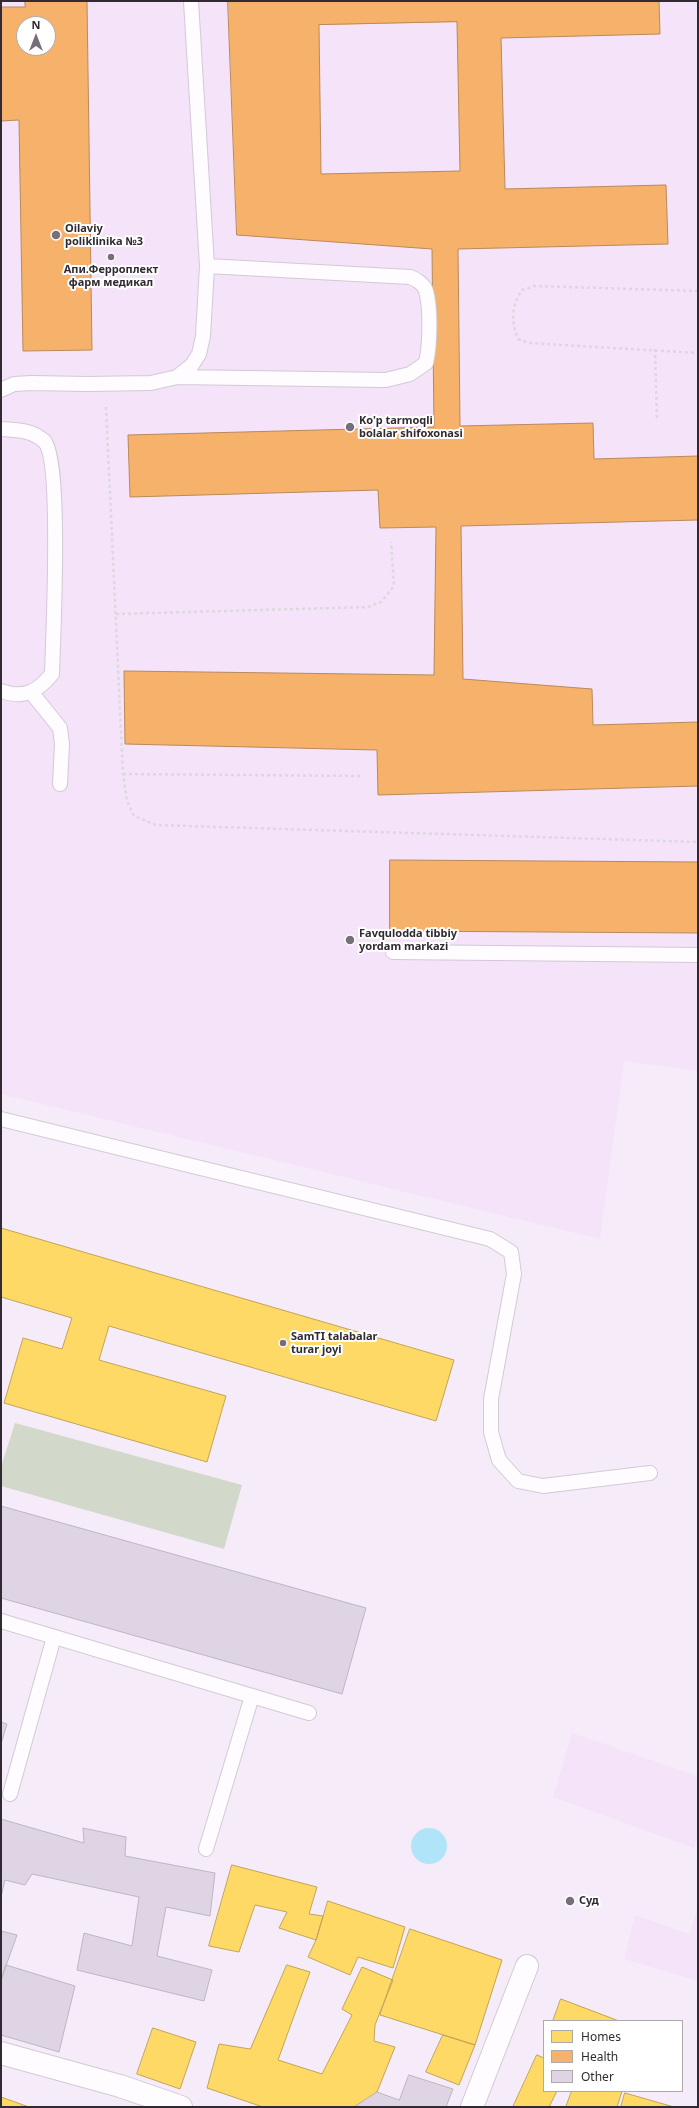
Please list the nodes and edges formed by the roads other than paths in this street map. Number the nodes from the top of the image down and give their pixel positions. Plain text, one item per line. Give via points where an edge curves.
1 (191, 1) edge
2 (207, 266) junction
3 (177, 377) junction
4 (1, 390) edge
5 (1, 429) edge
6 (1, 691) edge
7 (31, 692) junction
8 (60, 784) dead end
9 (394, 952) dead end
10 (698, 955) edge
11 (1, 1119) edge
12 (650, 1473) dead end
13 (1, 1621) edge
14 (54, 1637) junction
15 (252, 1696) junction
16 (309, 1713) dead end
17 (10, 1794) dead end
18 (206, 1849) dead end
19 (527, 1966) dead end
20 (1, 2053) edge
21 (181, 2107) edge
22 (472, 2107) edge

1 - 2 lane
2 - 3 lane via 203,336 199,354 192,365
2 - 3 lane via 410,276 418,280 426,290 430,344 426,363 410,374 386,380
3 - 4 lane via 151,382 105,384 32,382 14,384
5 - 7 lane via 30,432 45,442 51,455 56,521 52,674 41,687
6 - 7 lane via 13,695
7 - 8 lane via 60,728
9 - 10 lane
11 - 12 lane via 490,1239 511,1252 514,1274 491,1400 491,1432 500,1460 518,1481 543,1486
13 - 14 lane
14 - 15 lane
14 - 17 lane
15 - 16 lane
15 - 18 lane
19 - 22 street
20 - 21 street via 120,2086

